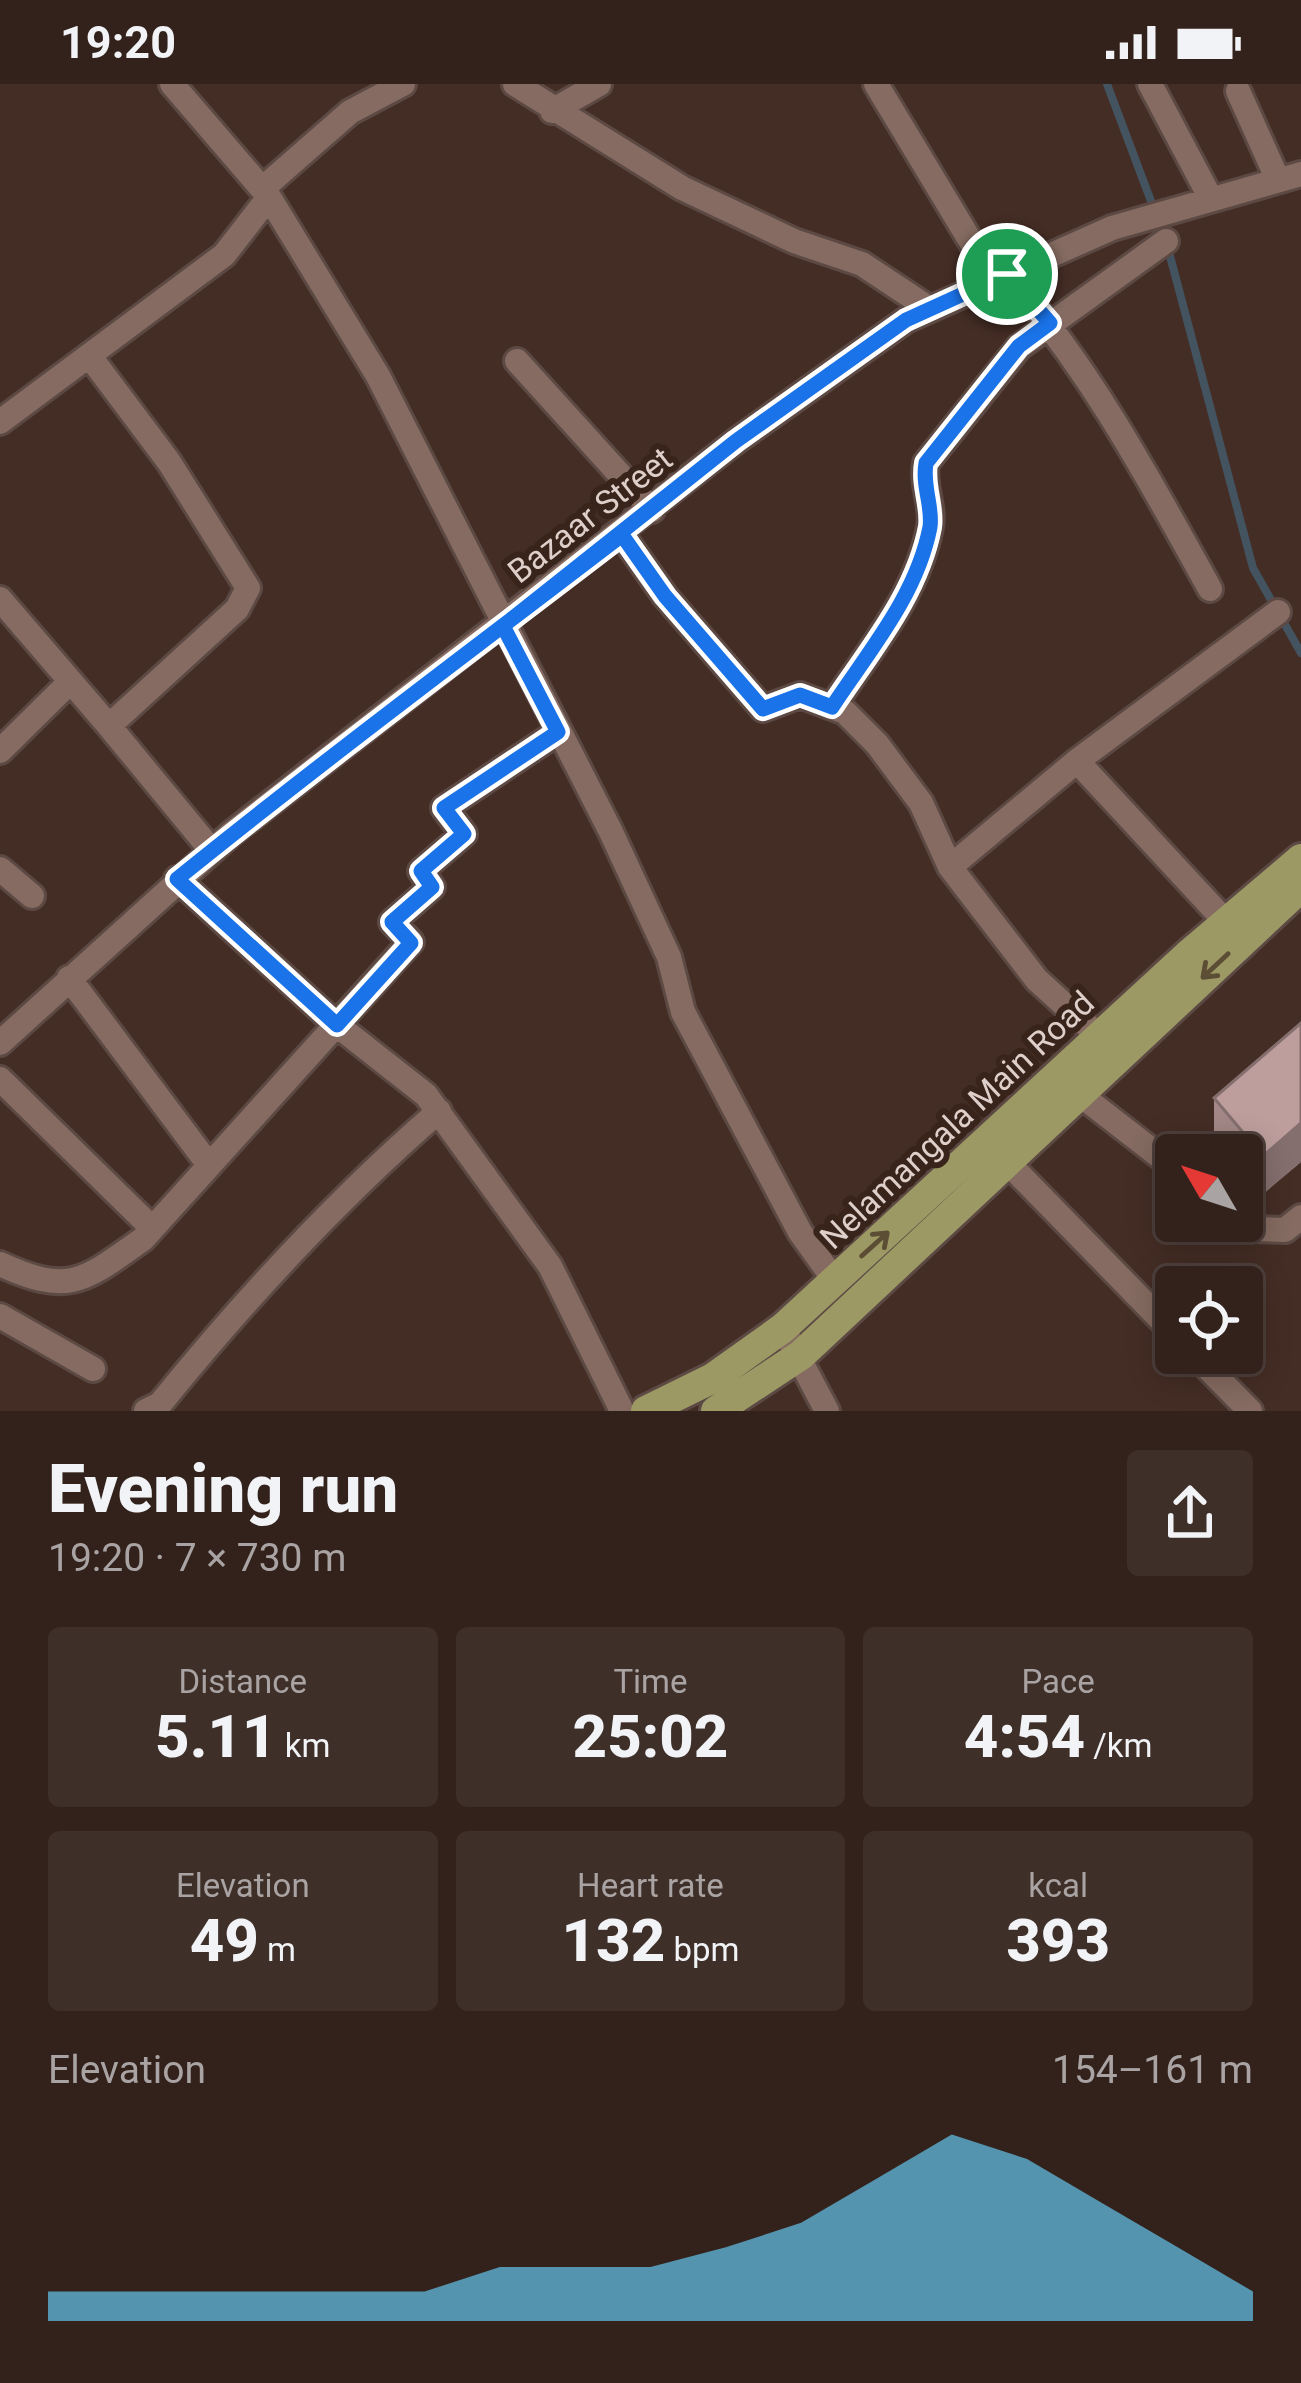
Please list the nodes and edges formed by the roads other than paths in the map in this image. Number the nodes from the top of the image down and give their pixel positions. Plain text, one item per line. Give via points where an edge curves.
1 (172, 84) edge
2 (404, 84) edge
3 (515, 84) edge
4 (599, 84) edge
5 (876, 84) edge
6 (1150, 84) edge
7 (1238, 92) dead end
8 (552, 111) junction
9 (1289, 177) edge
10 (266, 193) junction
11 (1211, 200) junction
12 (1166, 241) dead end
13 (1001, 277) junction
14 (930, 309) junction
15 (1050, 323) junction
16 (91, 358) junction
17 (517, 361) dead end
18 (0, 422) edge
19 (652, 510) junction
20 (622, 535) junction
21 (1210, 589) dead end
22 (0, 599) edge
23 (1278, 612) dead end
24 (503, 626) junction
25 (70, 682) junction
26 (832, 707) junction
27 (109, 726) junction
28 (558, 732) junction
29 (0, 751) edge
30 (1077, 761) junction
31 (212, 851) junction
32 (1301, 859) edge
33 (950, 867) junction
34 (0, 869) edge
35 (177, 879) junction
36 (1301, 887) edge
37 (32, 896) dead end
38 (1226, 922) junction
39 (69, 978) junction
40 (337, 1025) junction
41 (1100, 1038) junction
42 (0, 1043) edge
43 (0, 1078) edge
44 (1070, 1086) junction
45 (439, 1112) junction
46 (1155, 1153) edge
47 (1009, 1164) junction
48 (209, 1166) junction
49 (1301, 1217) edge
50 (152, 1228) junction
51 (1263, 1229) edge
52 (0, 1264) edge
53 (835, 1281) junction
54 (1155, 1313) edge
55 (0, 1316) edge
56 (783, 1328) junction
57 (800, 1355) junction
58 (93, 1369) dead end
59 (1214, 1374) edge
60 (146, 1411) edge
61 (622, 1411) edge
62 (646, 1411) edge
63 (716, 1411) edge
64 (827, 1411) edge
65 (1250, 1411) edge

1 - 10 street
2 - 10 street via 350,112
3 - 8 street
4 - 8 street
5 - 13 street
6 - 11 street
7 - 9 street
8 - 14 street via 682,188 862,264
9 - 11 street, Bazaar Street
10 - 16 street via 224,255
10 - 24 street via 378,376
11 - 13 street, Bazaar Street
12 - 15 street
13 - 14 street, Bazaar Street
13 - 15 street
14 - 19 street, Bazaar Street via 736,441
15 - 21 street via 1127,438
15 - 26 street via 1019,346 926,463 922,487 931,522 910,590
16 - 18 street
16 - 27 street via 248,588 236,609
17 - 19 street
19 - 20 street, Bazaar Street
20 - 24 street, Bazaar Street
20 - 26 street via 763,709 800,695
22 - 25 street
23 - 30 street
24 - 28 street
24 - 31 street, Bazaar Street
25 - 27 street
25 - 29 street
26 - 33 street via 845,712 921,803
27 - 31 street
28 - 40 street via 444,808 464,834 421,871 432,887 392,922 411,943
28 - 53 street via 669,957 683,1012 800,1232
30 - 33 street
30 - 38 street
31 - 35 street, Bazaar Street
32 - 38 main road, Nelamangala Main Road
33 - 41 street via 1037,980
34 - 37 street
35 - 39 street, Bazaar Street
35 - 40 street
36 -> 44 main road
38 - 41 main road, Nelamangala Main Road
39 - 42 street, Bazaar Street
39 - 48 street
40 - 45 street
40 - 48 street
41 - 44 main road, Nelamangala Main Road
43 - 50 street
44 - 46 street
44 - 47 main road
53 -> 44 main road, Nelamangala Main Road
45 - 60 street via 250,1293
45 - 61 street via 550,1266
47 - 54 street
47 - 57 main road
48 - 50 street
49 - 51 street via 1285,1230
50 - 52 street via 68,1284 42,1283
53 - 56 main road, Nelamangala Main Road
55 - 58 street
56 - 57 street
56 - 62 main road, Nelamangala Main Road via 713,1378
57 - 63 main road
57 - 64 street
59 - 65 street

